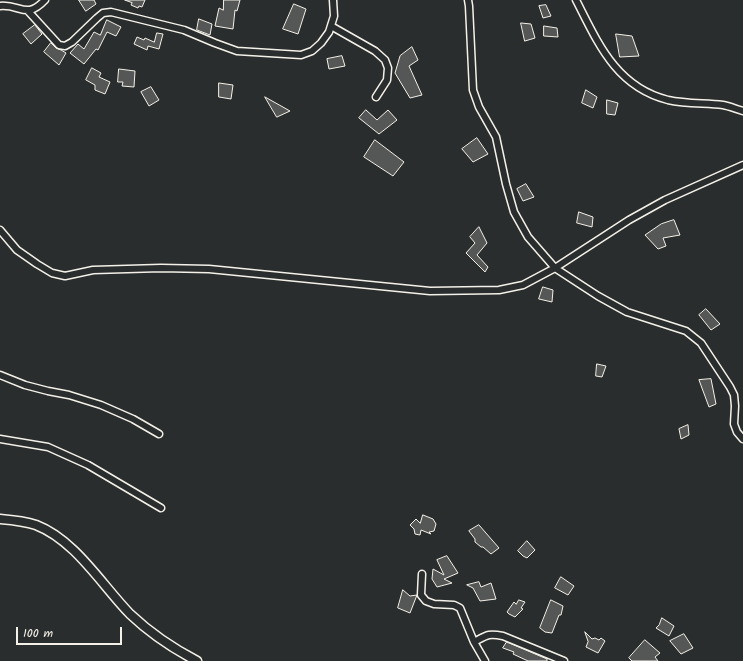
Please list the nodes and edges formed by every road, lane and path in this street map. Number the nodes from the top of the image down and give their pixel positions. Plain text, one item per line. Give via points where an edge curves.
1 (45, 0) edge
2 (333, 0) edge
3 (468, 0) edge
4 (576, 0) edge
5 (0, 6) edge
6 (28, 11) junction
7 (331, 26) junction
8 (376, 97) dead end
9 (743, 111) edge
10 (743, 165) edge
11 (0, 230) edge
12 (555, 268) junction
13 (0, 375) edge
14 (158, 434) dead end
15 (0, 439) edge
16 (743, 439) edge
17 (161, 508) dead end
18 (0, 519) edge
19 (422, 574) dead end
20 (474, 642) junction
21 (197, 661) edge
22 (485, 661) edge
23 (564, 661) edge

1 - 6 street
2 - 7 street via 334,16
3 - 12 street via 473,90 479,107 496,137 514,212 528,237
4 - 9 street via 597,41 615,67 643,91 668,100 724,105
5 - 6 street
6 - 7 street via 59,45 65,46 103,13 111,12 184,30 237,51 301,55 312,51 329,32
7 - 8 street via 385,60 388,68 386,80
10 - 12 street via 665,200
11 - 12 street via 17,250 37,264 65,276 93,270 209,269 430,290 499,290 523,285
12 - 16 street via 627,312 686,331 701,343 734,394 734,424
13 - 14 street via 25,385 101,405 133,419
15 - 17 street via 48,447 88,465
18 - 21 street via 35,525 51,532 82,558 132,615 152,632
19 - 20 street via 421,595 426,601 434,604 454,604 460,608
20 - 22 street
20 - 23 street via 489,634 496,634

